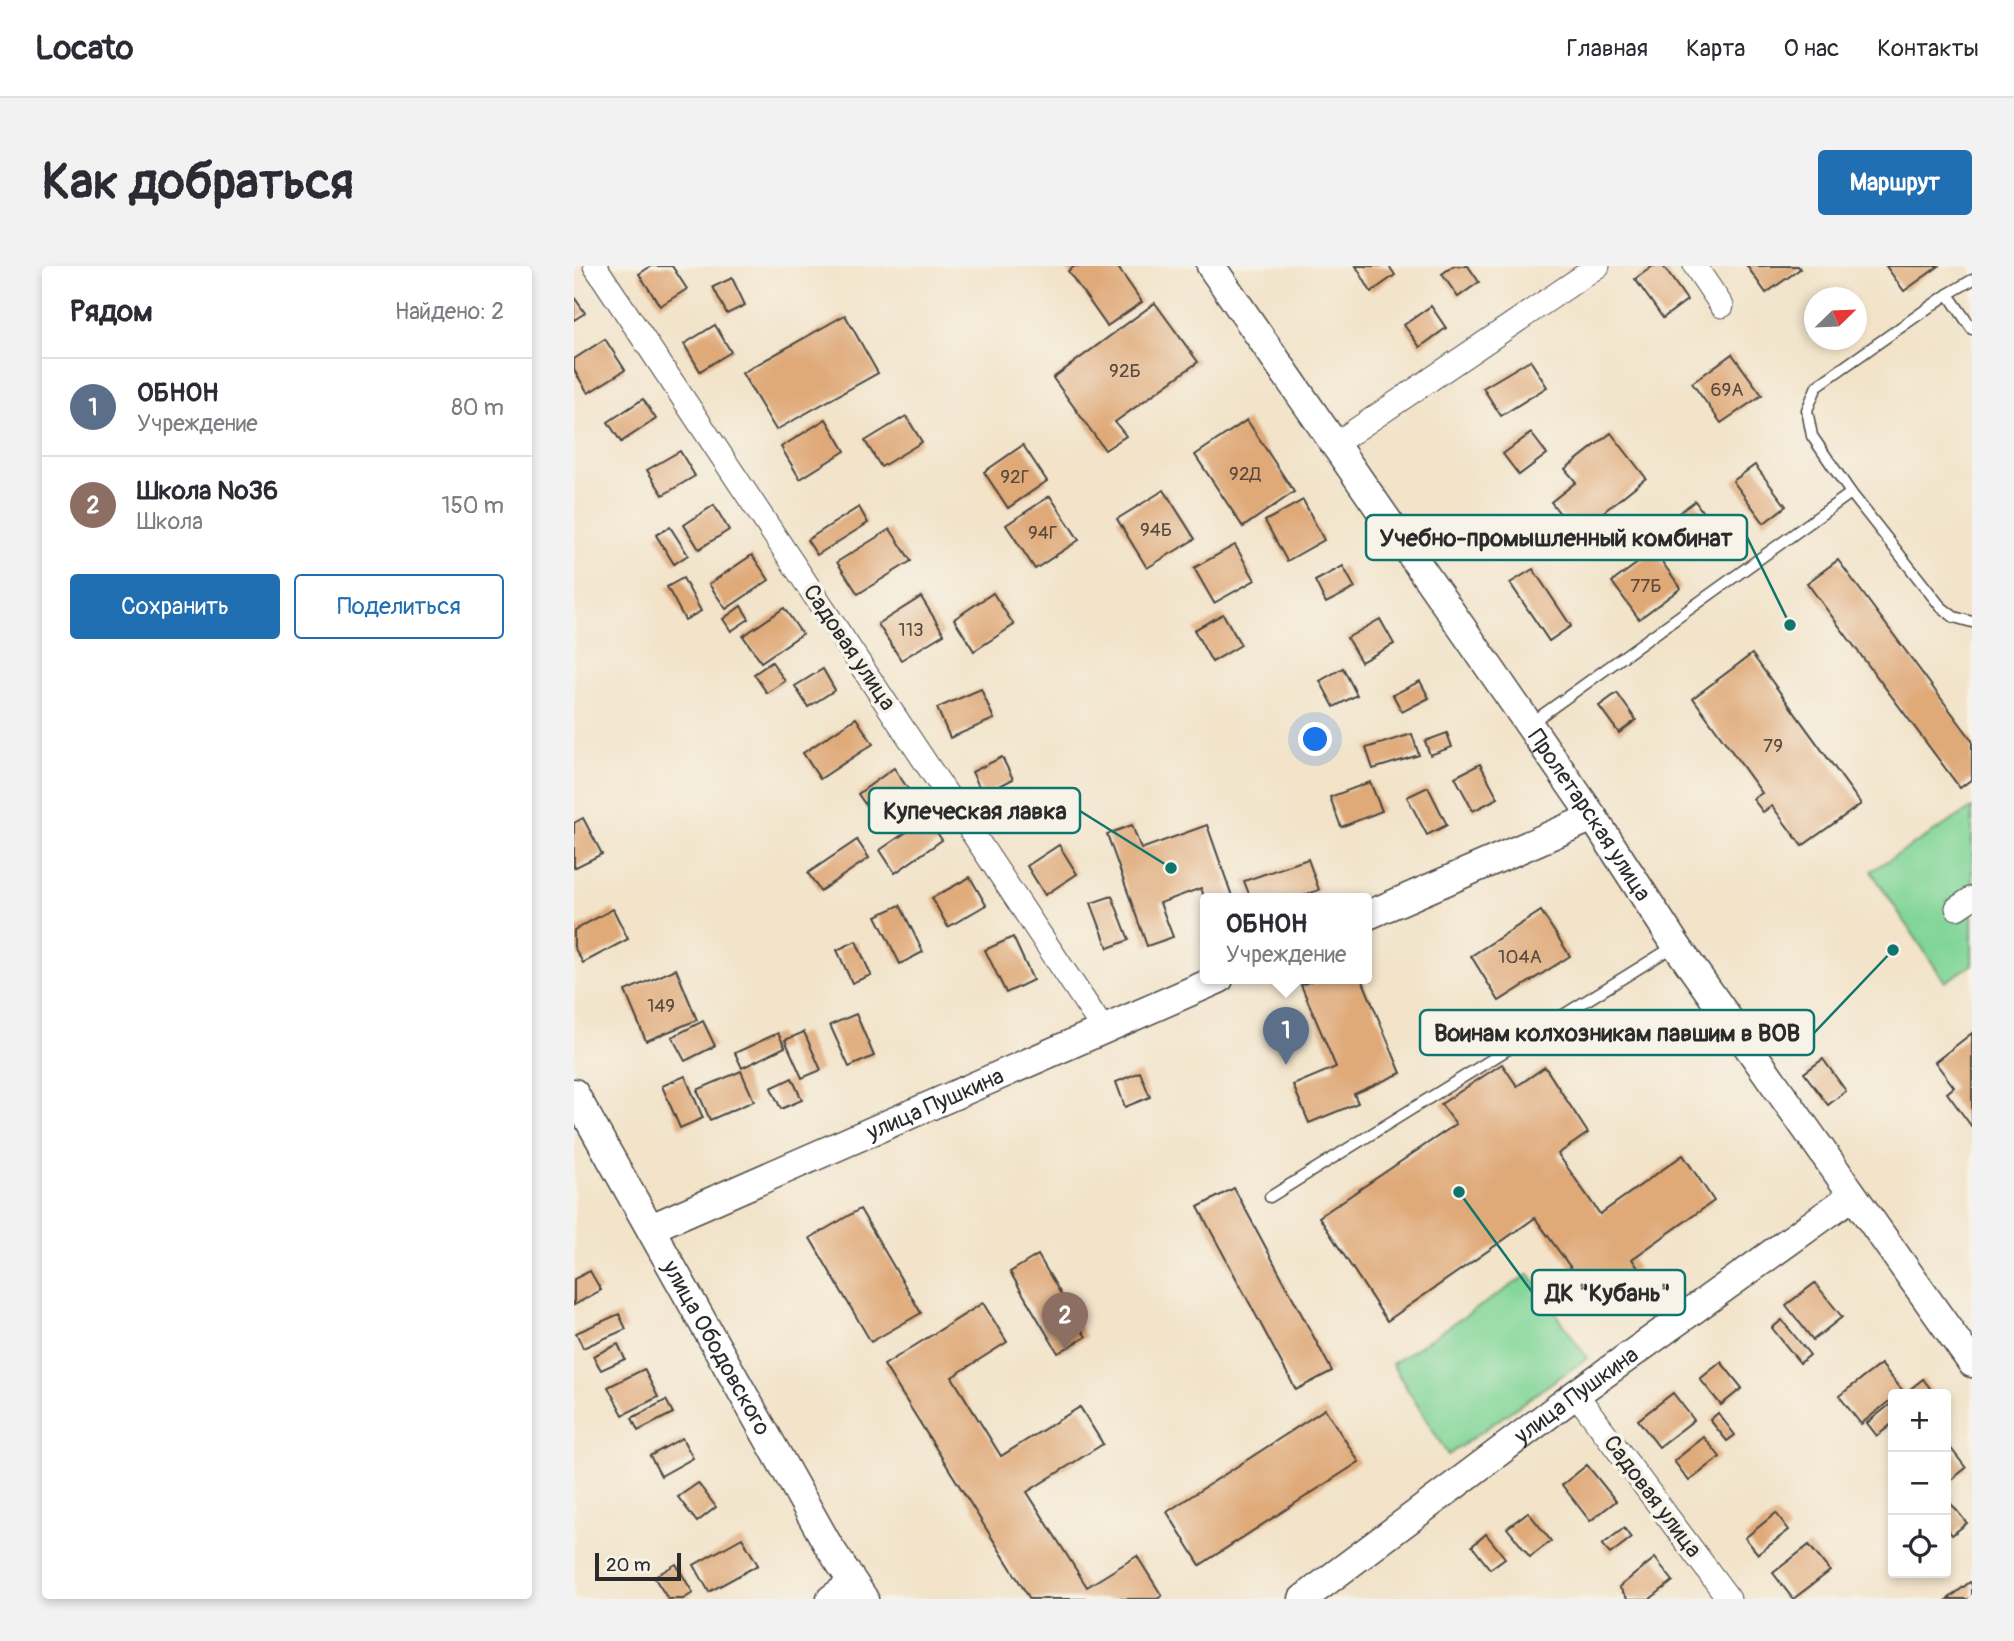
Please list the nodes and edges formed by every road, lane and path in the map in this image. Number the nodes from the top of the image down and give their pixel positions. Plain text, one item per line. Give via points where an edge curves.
1 (595, 266) edge
2 (1211, 266) edge
3 (1598, 266) edge
4 (1695, 266) edge
5 (1972, 280) edge
6 (1948, 294) junction
7 (1722, 306) dead end
8 (1972, 329) edge
9 (1335, 444) junction
10 (1851, 493) junction
11 (1972, 622) edge
12 (1529, 724) junction
13 (1593, 817) junction
14 (1372, 914) edge
15 (1676, 945) junction
16 (1207, 984) edge
17 (1103, 1029) junction
18 (574, 1093) edge
19 (1270, 1196) dead end
20 (1852, 1196) junction
21 (651, 1228) junction
22 (1972, 1363) edge
23 (1576, 1394) junction
24 (859, 1591) edge
25 (831, 1599) edge
26 (1303, 1599) edge
27 (1729, 1599) edge

1 - 17 street, Садовая улица
2 - 9 street, Пролетарская улица
3 - 9 street
4 - 7 street
5 - 6 lane
6 - 8 lane
6 - 10 lane via 1817,386 1807,410 1812,436
9 - 12 street, Пролетарская улица
10 - 11 lane via 1941,607
10 - 12 lane
12 - 13 street, Пролетарская улица
13 - 14 street
13 - 15 street, Пролетарская улица
15 - 19 lane
15 - 20 street, Пролетарская улица
16 - 17 street, улица Пушкина
17 - 21 street, улица Пушкина
18 - 21 street, улица Ободовского
20 - 22 street, Пролетарская улица
20 - 23 street, улица Пушкина
21 - 24 street, улица Ободовского via 828,1545
23 - 26 street, улица Пушкина
23 - 27 street, Садовая улица
24 - 25 street

